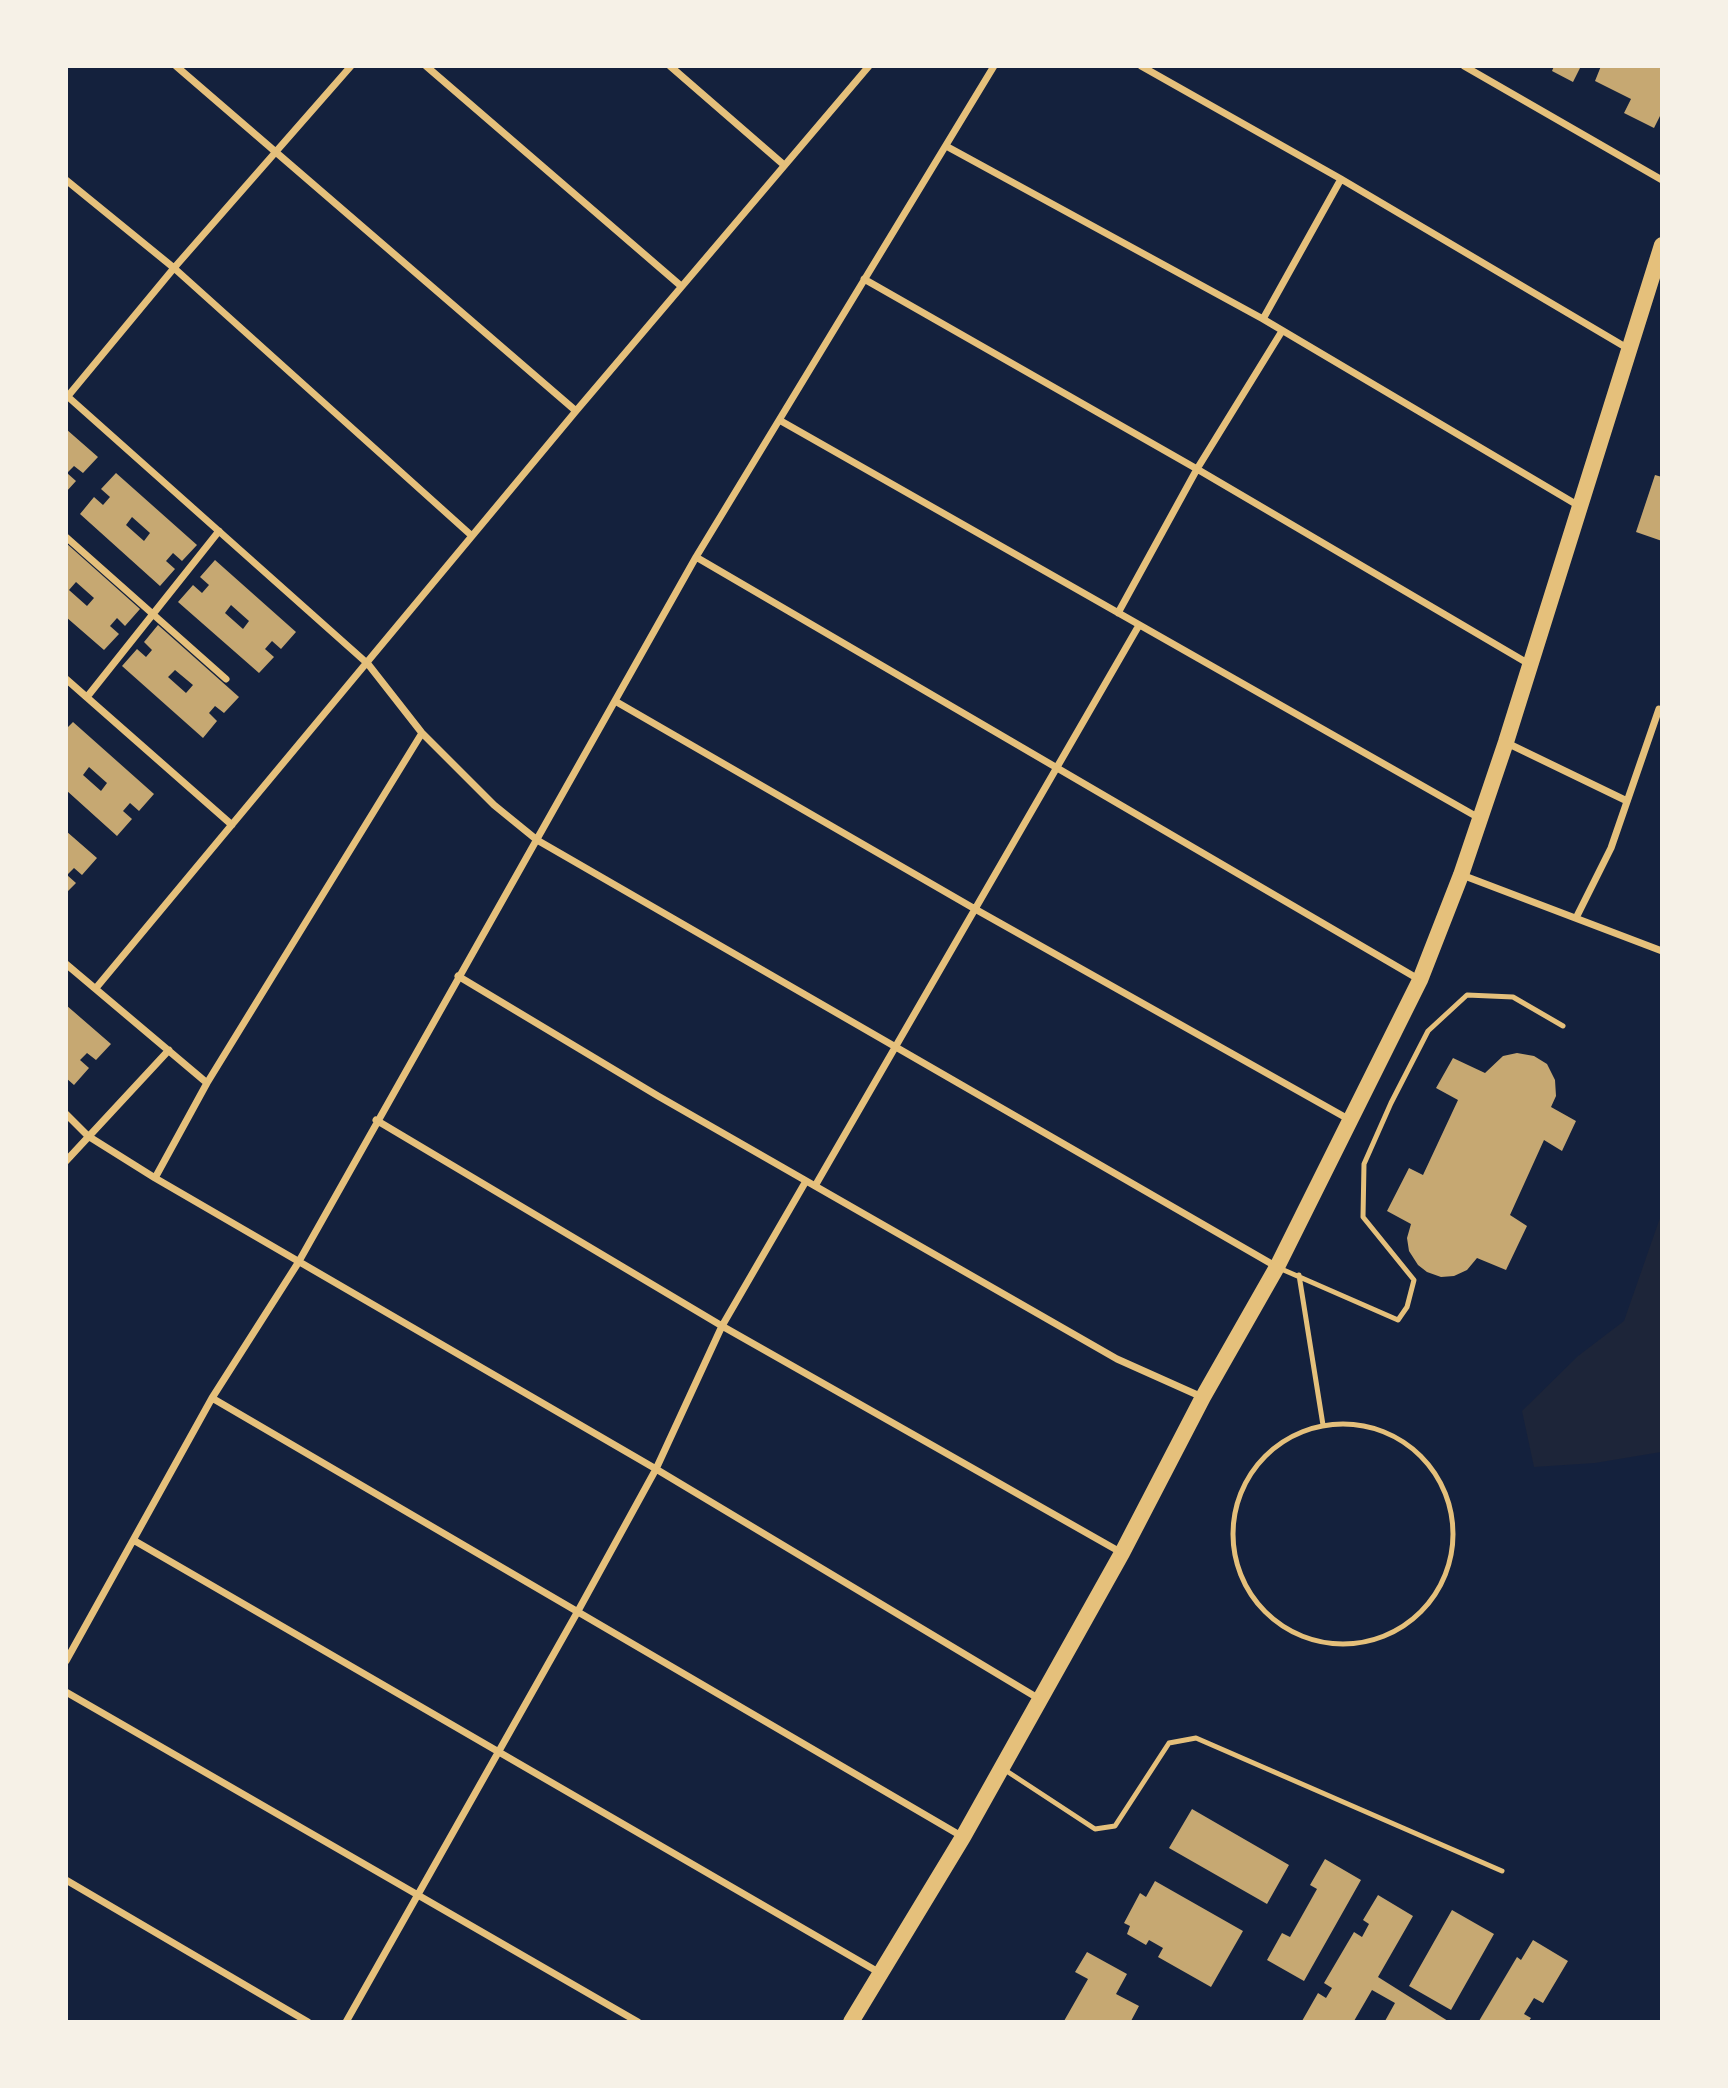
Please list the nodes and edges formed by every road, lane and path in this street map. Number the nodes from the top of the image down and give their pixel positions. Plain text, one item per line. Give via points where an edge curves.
1 (176, 66) edge
2 (351, 66) edge
3 (426, 66) edge
4 (670, 66) edge
5 (869, 66) edge
6 (993, 66) edge
7 (1141, 66) edge
8 (1464, 66) edge
9 (946, 146) junction
10 (277, 151) junction
11 (784, 165) junction
12 (1341, 179) junction
13 (66, 180) edge
14 (1661, 180) edge
15 (1661, 245) edge
16 (174, 268) junction
17 (864, 279) junction
18 (681, 286) junction
19 (1263, 319) junction
20 (1282, 331) junction
21 (1627, 348) junction
22 (67, 395) edge
23 (576, 411) junction
24 (781, 421) junction
25 (1197, 469) junction
26 (1578, 506) junction
27 (219, 531) junction
28 (472, 536) junction
29 (66, 537) edge
30 (696, 557) junction
31 (1118, 613) junction
32 (153, 615) junction
33 (1138, 627) junction
34 (368, 664) junction
35 (1529, 664) junction
36 (66, 679) edge
37 (226, 679) dead end
38 (87, 697) junction
39 (615, 701) junction
40 (1659, 709) dead end
41 (422, 733) junction
42 (1506, 742) junction
43 (1056, 765) junction
44 (1627, 801) junction
45 (1480, 818) junction
46 (232, 825) junction
47 (537, 840) junction
48 (1461, 875) junction
49 (975, 909) junction
50 (1576, 918) junction
51 (1661, 951) edge
52 (66, 964) edge
53 (458, 976) junction
54 (1420, 980) junction
55 (96, 988) junction
56 (1563, 1026) dead end
57 (895, 1047) junction
58 (169, 1050) junction
59 (208, 1083) junction
60 (66, 1114) edge
61 (376, 1120) junction
62 (1350, 1120) junction
63 (88, 1136) junction
64 (66, 1161) edge
65 (155, 1178) junction
66 (806, 1181) junction
67 (815, 1186) junction
68 (298, 1263) junction
69 (1277, 1267) junction
70 (1299, 1275) junction
71 (722, 1326) junction
72 (1203, 1397) junction
73 (212, 1398) junction
74 (1323, 1425) junction
75 (656, 1469) junction
76 (135, 1541) junction
77 (1122, 1553) junction
78 (578, 1611) junction
79 (66, 1661) edge
80 (66, 1692) edge
81 (1041, 1700) junction
82 (497, 1752) junction
83 (1002, 1768) junction
84 (963, 1837) junction
85 (1502, 1871) dead end
86 (66, 1880) edge
87 (419, 1895) junction
88 (880, 1974) junction
89 (308, 2021) edge
90 (346, 2021) edge
91 (638, 2021) edge
92 (851, 2021) edge

1 - 10 street
2 - 10 street
3 - 18 street
4 - 11 street
5 - 11 street
6 - 9 street
7 - 12 street
8 - 14 street
9 - 17 street
9 - 19 street
10 - 16 street
10 - 23 street
11 - 18 street
12 - 19 street
12 - 21 street
13 - 16 street
15 - 21 main road
16 - 22 street
16 - 28 street
17 - 24 street
17 - 25 street
18 - 23 street
19 - 20 street
20 - 25 street
20 - 26 street
21 - 26 main road
22 - 27 street
23 - 28 street
24 - 30 street
24 - 31 street
25 - 31 street
25 - 35 street
26 - 35 main road
27 - 32 street
27 - 34 street
28 - 34 street
29 - 32 street
30 - 39 street
30 - 43 street
31 - 33 street
32 - 37 street
32 - 38 street
33 - 43 street
33 - 45 street
34 - 41 street
34 - 46 street
35 - 42 main road
36 - 38 street
38 - 46 street
39 - 47 street
39 - 49 street
40 - 44 street
41 - 47 street via 494,805
41 - 59 street
42 - 44 street
42 - 45 main road
43 - 49 street
43 - 54 street
44 - 50 street via 1611,848
45 - 48 main road
46 - 55 street
47 - 53 street
47 - 57 street
48 - 50 street
48 - 54 main road
49 - 57 street
49 - 62 street
50 - 51 street
52 - 55 street
53 - 61 street
53 - 66 street
54 - 62 main road
55 - 58 street
56 - 70 lane via 1513,997 1467,995 1428,1031 1364,1164 1363,1217 1414,1280 1407,1307 1398,1320
57 - 67 street
57 - 69 street
58 - 59 street
58 - 63 street
59 - 65 street
60 - 63 street
61 - 68 street
61 - 71 street
62 - 69 main road
63 - 64 street
63 - 65 street
65 - 68 street
66 - 67 street
66 - 71 street
67 - 72 street via 1117,1359
68 - 73 street
68 - 75 street
69 - 70 lane
69 - 72 main road
70 - 74 lane
71 - 75 street
71 - 77 street
72 - 77 main road
73 - 76 street
73 - 78 street
74 - 74 lane via 1290,1437 1261,1460 1248,1479 1233,1525 1236,1560 1250,1594 1274,1620 1305,1638 1340,1645 1375,1640 1408,1623 1434,1597 1449,1563 1453,1526 1444,1490 1424,1459 1395,1436 1360,1424
75 - 78 street
75 - 81 street
76 - 79 street
76 - 82 street
77 - 81 main road
78 - 82 street
78 - 84 street
80 - 87 street
81 - 83 main road
82 - 87 street
82 - 88 street
83 - 84 main road
83 - 85 lane via 1095,1829 1115,1826 1169,1743 1196,1738
84 - 88 main road
86 - 89 street
87 - 90 street
87 - 91 street
88 - 92 main road

